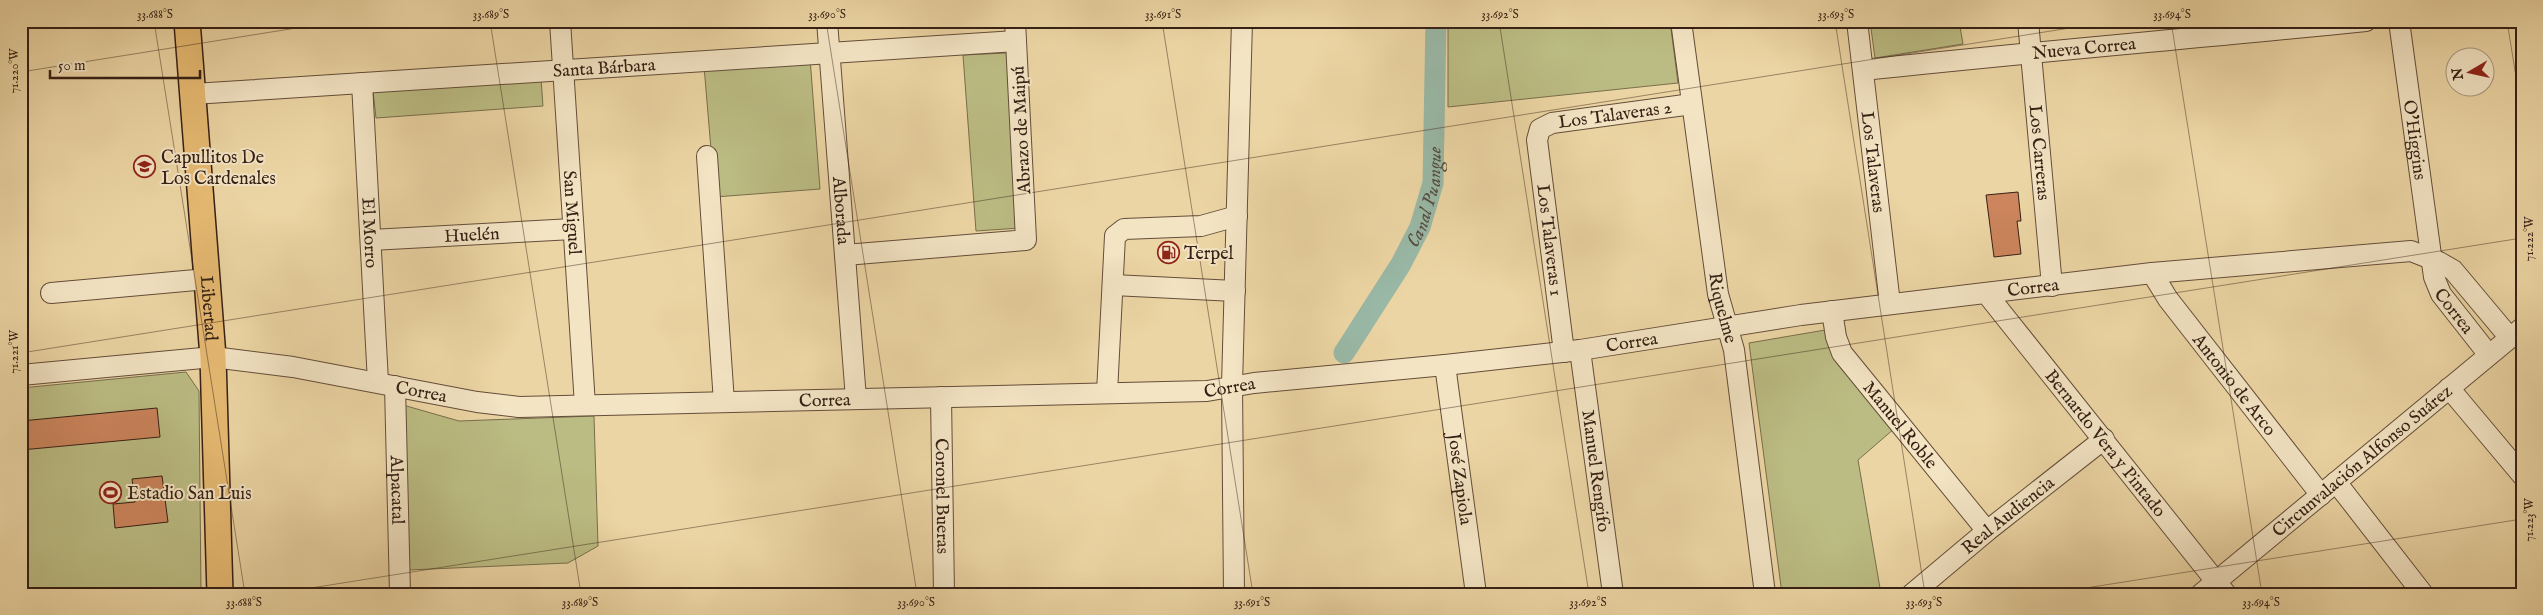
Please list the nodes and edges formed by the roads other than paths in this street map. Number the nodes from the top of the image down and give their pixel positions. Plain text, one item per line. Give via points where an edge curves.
1 (187, 21) edge
2 (560, 21) edge
3 (827, 21) edge
4 (1242, 21) edge
5 (1681, 21) edge
6 (1857, 21) edge
7 (2028, 21) edge
8 (2366, 21) edge
9 (2399, 21) edge
10 (1016, 31) edge
11 (830, 53) junction
12 (2031, 54) junction
13 (564, 70) junction
14 (1863, 70) junction
15 (362, 83) junction
16 (193, 94) junction
17 (1692, 104) junction
18 (1540, 129) joint
19 (707, 156) dead end
20 (1237, 216) junction
21 (573, 229) junction
22 (371, 240) junction
23 (845, 255) junction
24 (2432, 259) junction
25 (2152, 273) junction
26 (207, 279) junction
27 (1113, 285) junction
28 (2052, 286) junction
29 (1235, 291) junction
30 (51, 293) dead end
31 (1986, 293) junction
32 (1890, 304) junction
33 (1832, 311) junction
34 (1725, 326) junction
35 (2516, 333) edge
36 (1572, 351) junction
37 (2489, 355) junction
38 (213, 358) junction
39 (1445, 366) junction
40 (21, 375) edge
41 (387, 384) junction
42 (1232, 385) junction
43 (2450, 388) junction
44 (1107, 393) junction
45 (941, 397) junction
46 (856, 399) junction
47 (724, 402) junction
48 (585, 405) junction
49 (2104, 439) junction
50 (2522, 475) edge
51 (2328, 488) junction
52 (1987, 531) junction
53 (2221, 587) edge
54 (220, 594) edge
55 (400, 594) edge
56 (944, 594) edge
57 (1234, 594) edge
58 (1476, 594) edge
59 (1614, 594) edge
60 (1764, 594) edge
61 (1912, 594) edge
62 (2201, 594) edge
63 (2423, 594) edge

1 - 16 main road, Libertad
2 - 13 street, San Miguel
3 - 11 street, Alborada
4 - 20 street
5 - 17 street, Riquelme
6 - 14 street, Los Talaveras
7 - 12 street, Los Carreras
8 - 12 street, Nueva Correa
9 - 24 street, O'Higgins
10 - 11 street, Santa Bárbara
10 - 23 street, Abrazo de Maipú via 1026,240
11 - 13 street, Santa Bárbara
11 - 23 street, Alborada
12 - 14 street, Nueva Correa
12 - 28 street, Los Carreras
13 - 15 street, Santa Bárbara
13 - 21 street, San Miguel
14 - 32 street, Los Talaveras
15 - 16 street, Santa Bárbara
15 - 22 street, El Morro
16 - 26 main road, Libertad
17 - 18 street, Los Talaveras 2 via 1552,123
17 - 34 street, Riquelme
18 - 36 street, Los Talaveras 1 via 1538,140
19 - 47 street
20 - 27 street via 1201,226 1124,229 1114,241
20 - 29 street
21 - 22 street, Huelén
21 - 48 street, San Miguel
22 - 41 street, El Morro
23 - 46 street, Alborada
24 - 25 street, Correa via 2411,251
24 - 35 street, Correa via 2459,275
24 - 37 street, Correa via 2434,277 2441,294
25 - 28 street, Correa
25 - 51 street, Antonio de Arco via 2168,299
26 - 30 street
26 - 38 main road, Libertad
27 - 29 street
27 - 44 street
28 - 31 street, Correa
29 - 42 street
31 - 32 street, Correa
31 - 49 street, Bernardo Vera y Pintado
32 - 33 street, Correa
33 - 34 street, Correa
33 - 52 street, Manuel Roble via 1842,354
34 - 36 street, Correa
34 - 60 street, Riquelme via 1734,350
35 - 37 street, Circunvalación Alfonso Suárez
36 - 39 street, Correa
36 - 59 street, Manuel Rengifo
37 - 43 street, Circunvalación Alfonso Suárez
38 - 40 street, Correa
38 - 41 street, Correa via 293,367
38 - 54 main road, Libertad
39 - 42 street, Correa
39 - 58 street, José Zapiola
41 - 48 street, Correa via 499,406
41 - 55 street, Alpacatal
42 - 44 street, Correa via 1207,391
42 - 57 street
43 - 50 street
43 - 51 street, Circunvalación Alfonso Suárez
44 - 45 street, Correa
45 - 46 street, Correa
45 - 56 street, Coronel Bueras
46 - 47 street, Correa
47 - 48 street, Correa
49 - 52 street, Real Audiencia
49 - 53 street, Bernardo Vera y Pintado
51 - 53 street, Circunvalación Alfonso Suárez
51 - 63 street, Antonio de Arco
52 - 61 street, Real Audiencia
53 - 62 street, Circunvalación Alfonso Suárez

